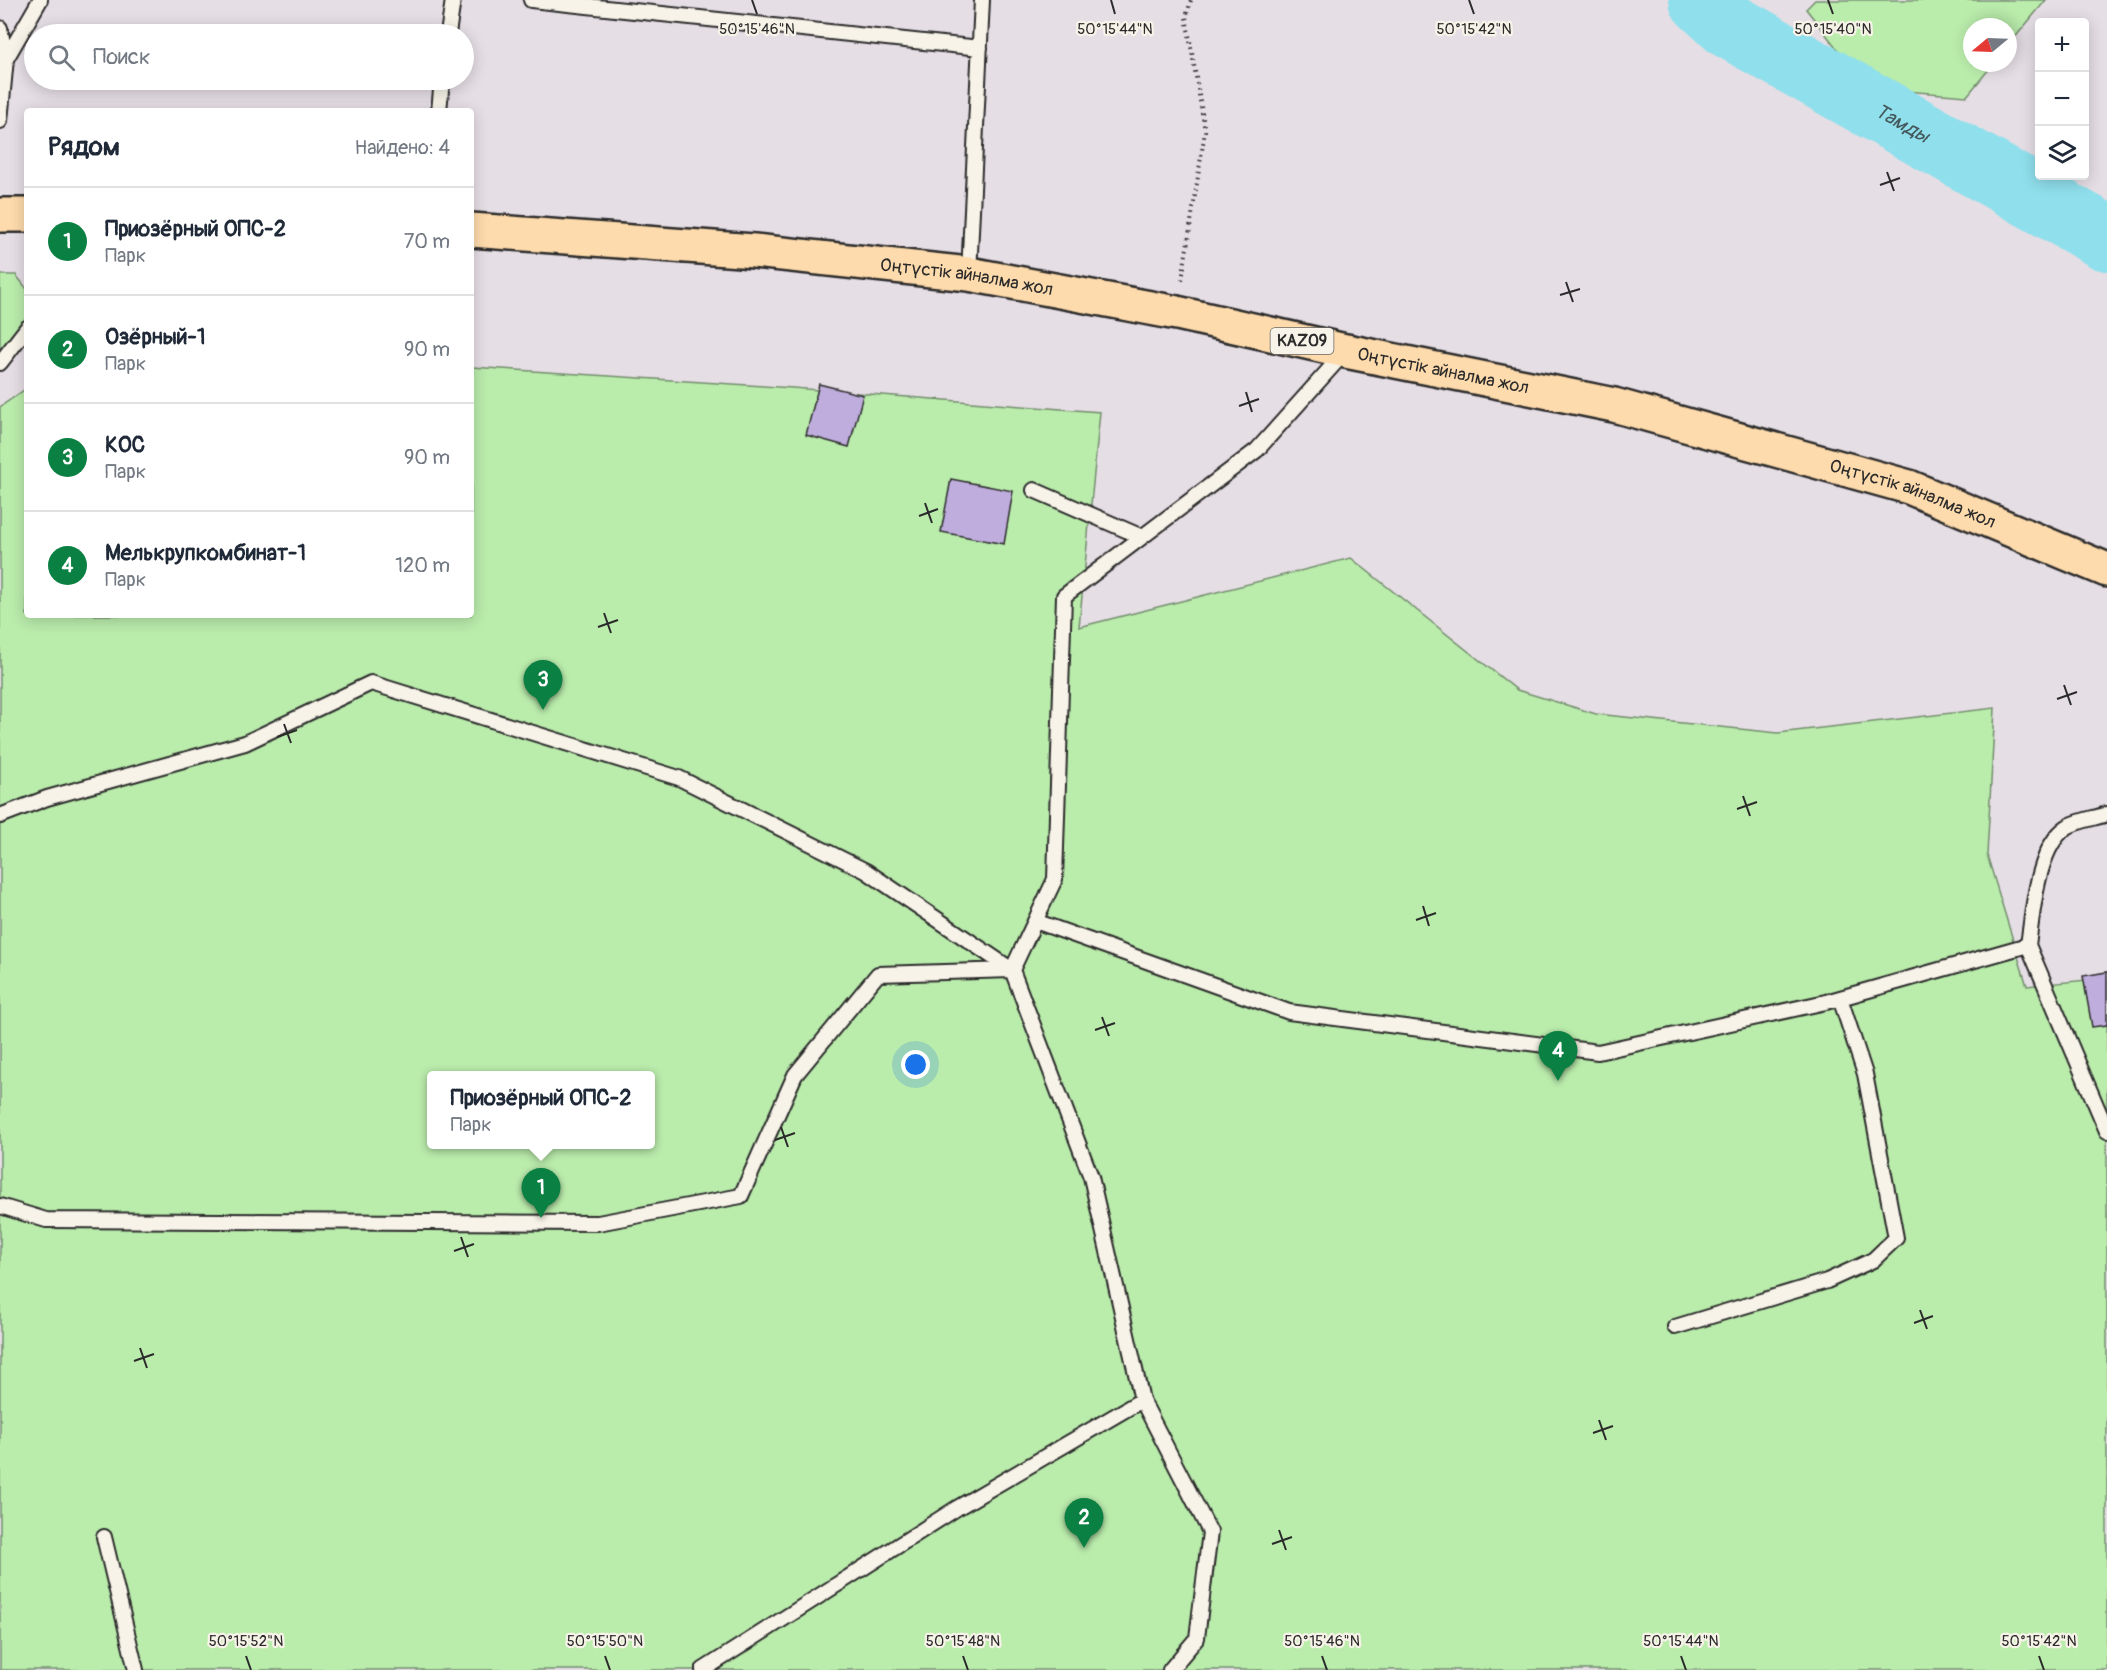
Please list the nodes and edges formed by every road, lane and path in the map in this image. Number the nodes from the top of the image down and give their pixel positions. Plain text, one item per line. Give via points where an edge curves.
1 (40, 0) edge
2 (453, 0) edge
3 (531, 0) edge
4 (982, 0) edge
5 (1191, 0) edge
6 (26, 24) edge
7 (449, 24) edge
8 (0, 28) edge
9 (24, 28) edge
10 (980, 48) junction
11 (6, 60) junction
12 (441, 90) edge
13 (439, 108) edge
14 (0, 120) edge
15 (0, 215) edge
16 (24, 215) edge
17 (474, 230) edge
18 (969, 274) junction
19 (1177, 313) junction
20 (24, 332) edge
21 (1346, 351) junction
22 (0, 363) edge
23 (1034, 490) dead end
24 (1142, 537) junction
25 (2107, 570) edge
26 (2107, 814) edge
27 (0, 816) edge
28 (1035, 921) junction
29 (2028, 945) junction
30 (1012, 970) junction
31 (1840, 998) junction
32 (2107, 1131) edge
33 (0, 1206) edge
34 (1675, 1328) dead end
35 (1142, 1400) junction
36 (104, 1537) dead end
37 (136, 1670) edge
38 (702, 1670) edge
39 (1170, 1670) edge

1 - 6 lane
2 - 7 lane
3 - 10 lane
4 - 10 lane
5 - 19 path via 1186,17 1205,131
8 - 11 lane
9 - 11 lane
10 - 18 lane
11 - 14 lane
12 - 13 lane
15 - 16 highway
17 - 18 highway, Оңтүстік айналма жол / KAZ09 via 754,251
18 - 19 highway, Оңтүстік айналма жол / KAZ09
19 - 21 highway, Оңтүстік айналма жол / KAZ09
20 - 22 lane
21 - 24 lane via 1257,450
21 - 25 highway, Оңтүстік айналма жол / KAZ09 via 1614,405 1909,487
23 - 24 lane
24 - 28 lane via 1064,596 1055,879
26 - 29 lane via 2067,827 2049,848 2036,888
27 - 30 lane via 47,798 245,743 370,683 679,778 866,871
28 - 30 lane
28 - 31 lane via 1289,1012 1598,1052
29 - 31 lane
29 - 32 lane
30 - 33 lane via 878,974 795,1075 741,1196 598,1223 46,1220
30 - 35 lane via 1091,1178
31 - 34 lane via 1865,1074 1896,1238 1873,1260 1827,1281
35 - 38 lane via 957,1508
35 - 39 lane via 1210,1532 1197,1638
36 - 37 lane

